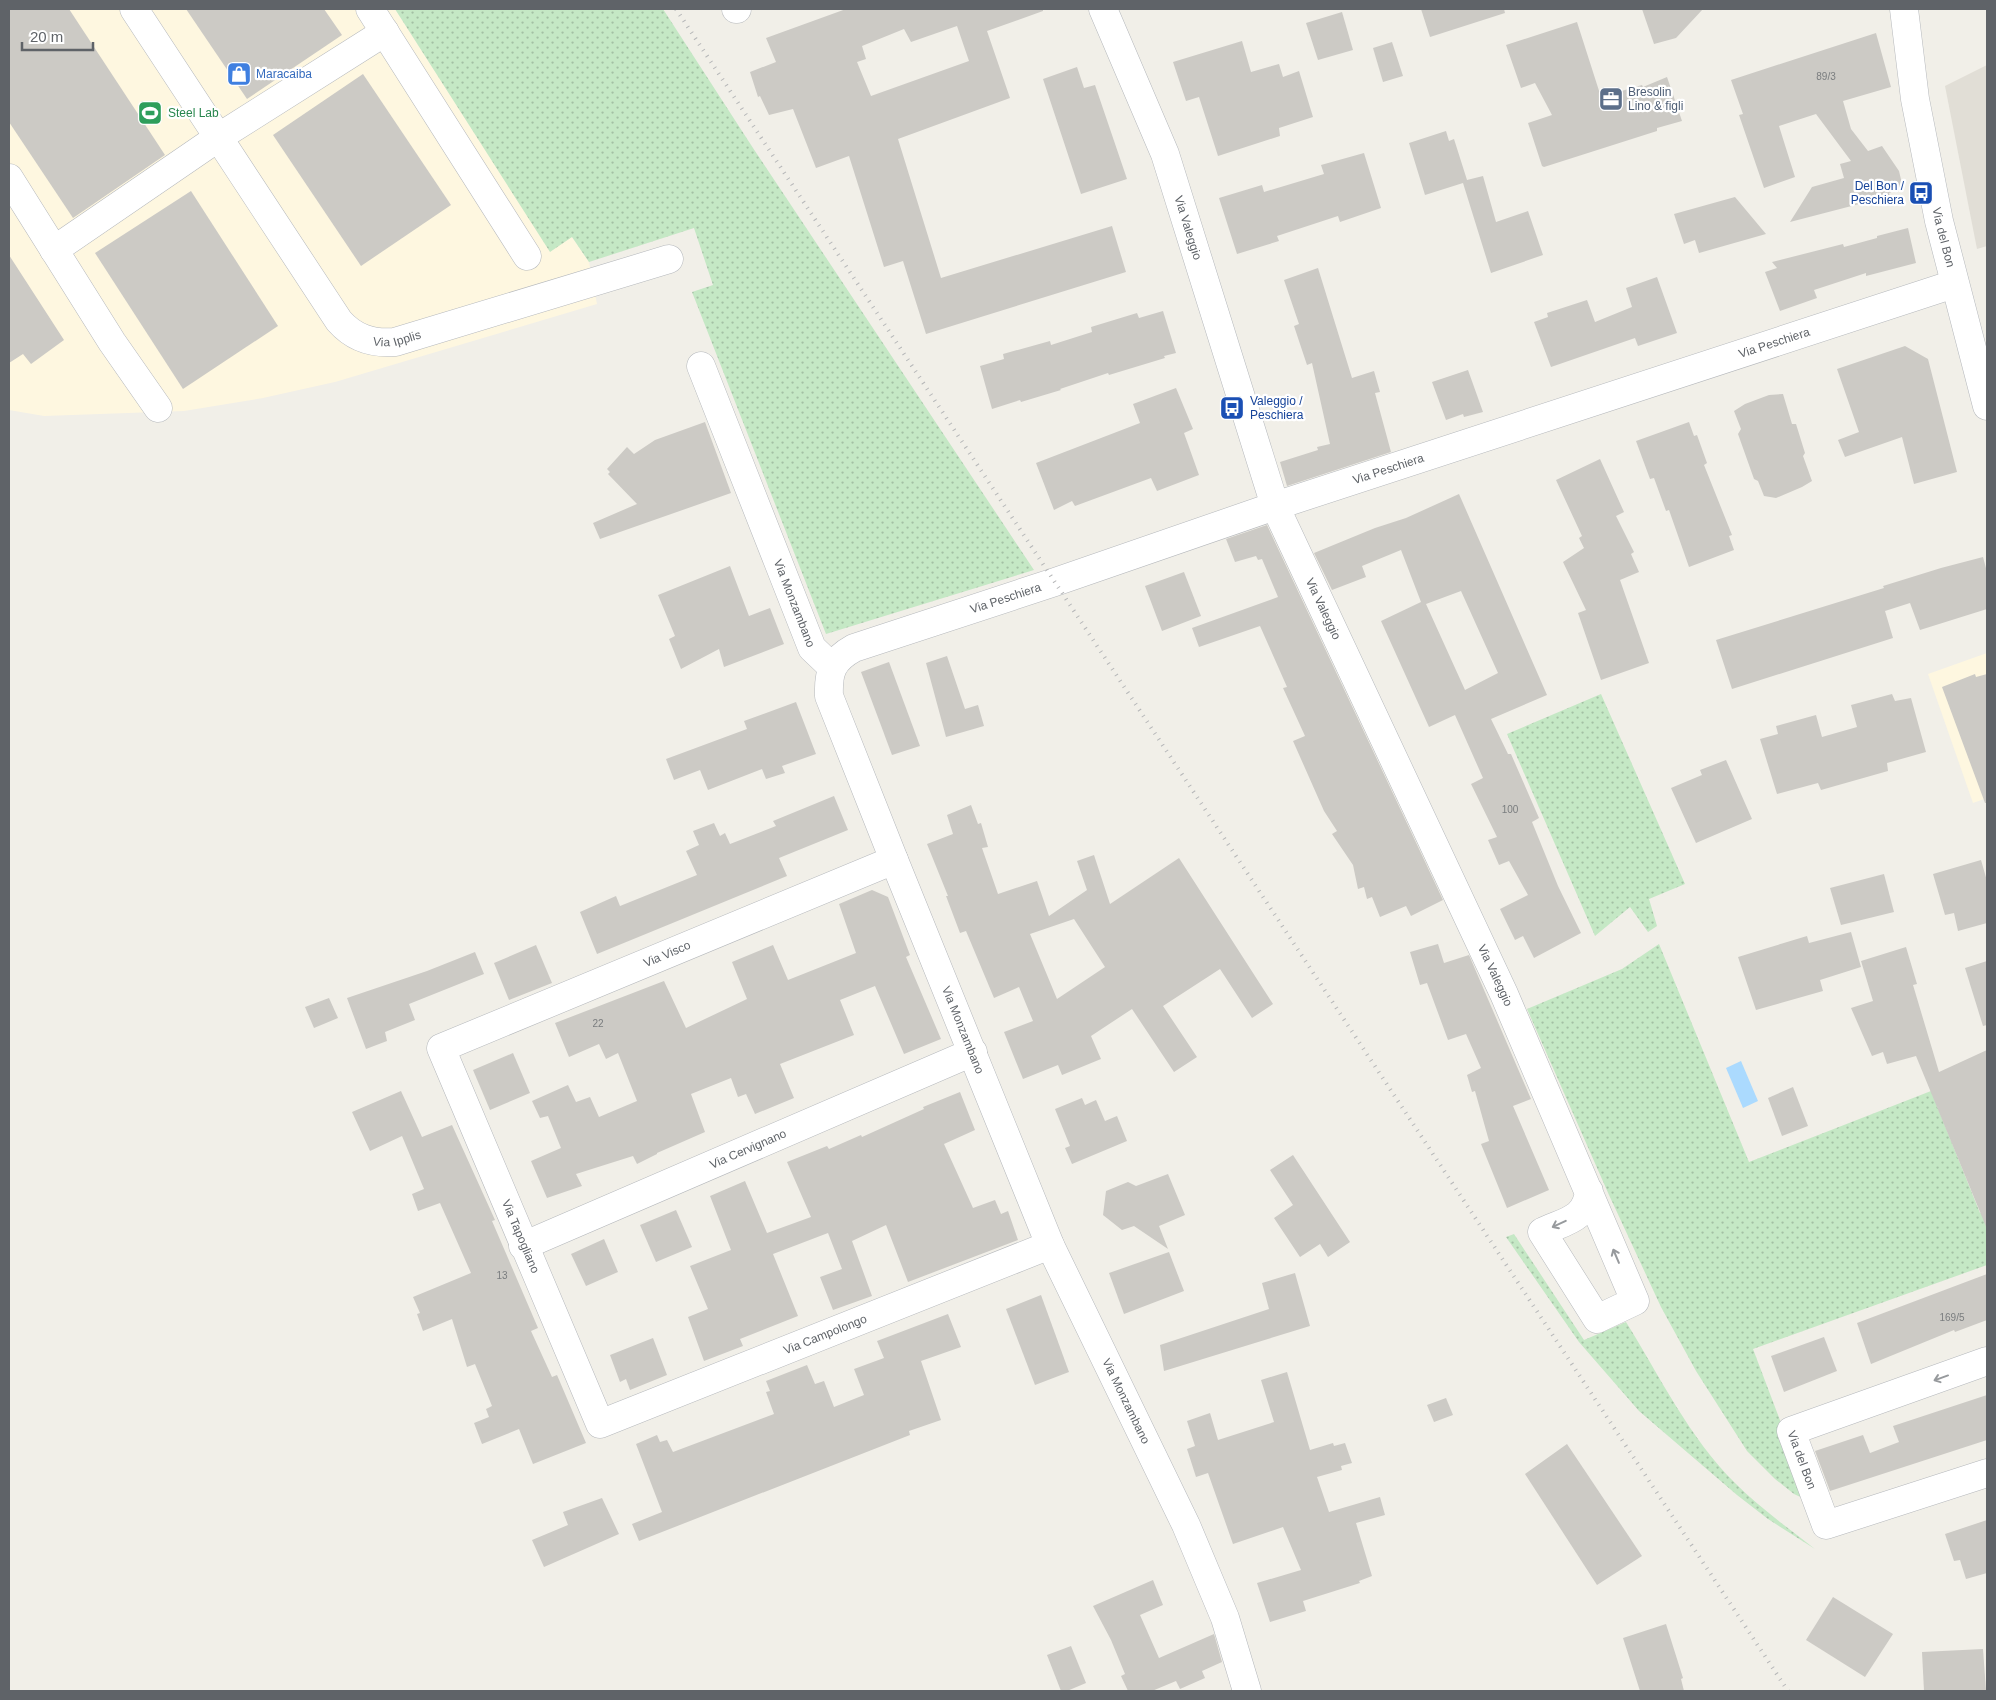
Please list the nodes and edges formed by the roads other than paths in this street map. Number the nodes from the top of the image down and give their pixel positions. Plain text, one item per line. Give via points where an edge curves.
1 (134, 9) edge
2 (370, 9) edge
3 (1103, 9) edge
4 (1904, 9) edge
5 (385, 32) junction
6 (219, 137) junction
7 (9, 178) edge
8 (54, 250) junction
9 (527, 256) dead end
10 (669, 259) dead end
11 (1954, 284) junction
12 (701, 366) dead end
13 (1987, 406) edge
14 (158, 408) dead end
15 (1275, 506) junction
16 (832, 667) junction
17 (894, 860) junction
18 (441, 1048) joint
19 (973, 1052) junction
20 (1589, 1191) dead end
21 (1050, 1245) junction
22 (523, 1246) junction
23 (1987, 1361) edge
24 (600, 1424) joint
25 (1987, 1473) edge
26 (1247, 1691) edge

1 - 6 street, Via Ipplis
2 - 5 street
3 - 15 street, Via Valeggio via 1165,154
4 - 11 street, Via del Bon via 1915,99
5 - 6 street
5 - 9 street
6 - 8 street
6 - 10 street, Via Ipplis via 339,321 348,331 372,342 405,339
7 - 8 street
8 - 14 street
11 - 13 street, Via del Bon
11 - 15 street, Via Peschiera
12 - 16 street, Via Monzambano via 812,648
15 - 16 street, Via Peschiera via 854,648 841,655
15 - 20 street, Via Valeggio via 1504,994
16 - 17 street, Via Monzambano via 829,696
17 - 18 street, Via Visco
17 - 19 street, Via Monzambano
18 - 22 street, Via Tapogliano
19 - 21 street, Via Monzambano
19 - 22 street, Via Cervignano
21 - 24 street, Via Campolongo
21 - 26 street, Via Monzambano via 1186,1525 1225,1618
22 - 24 street, Via Tapogliano
23 -> 25 street, Via del Bon via 1791,1431 1826,1525

